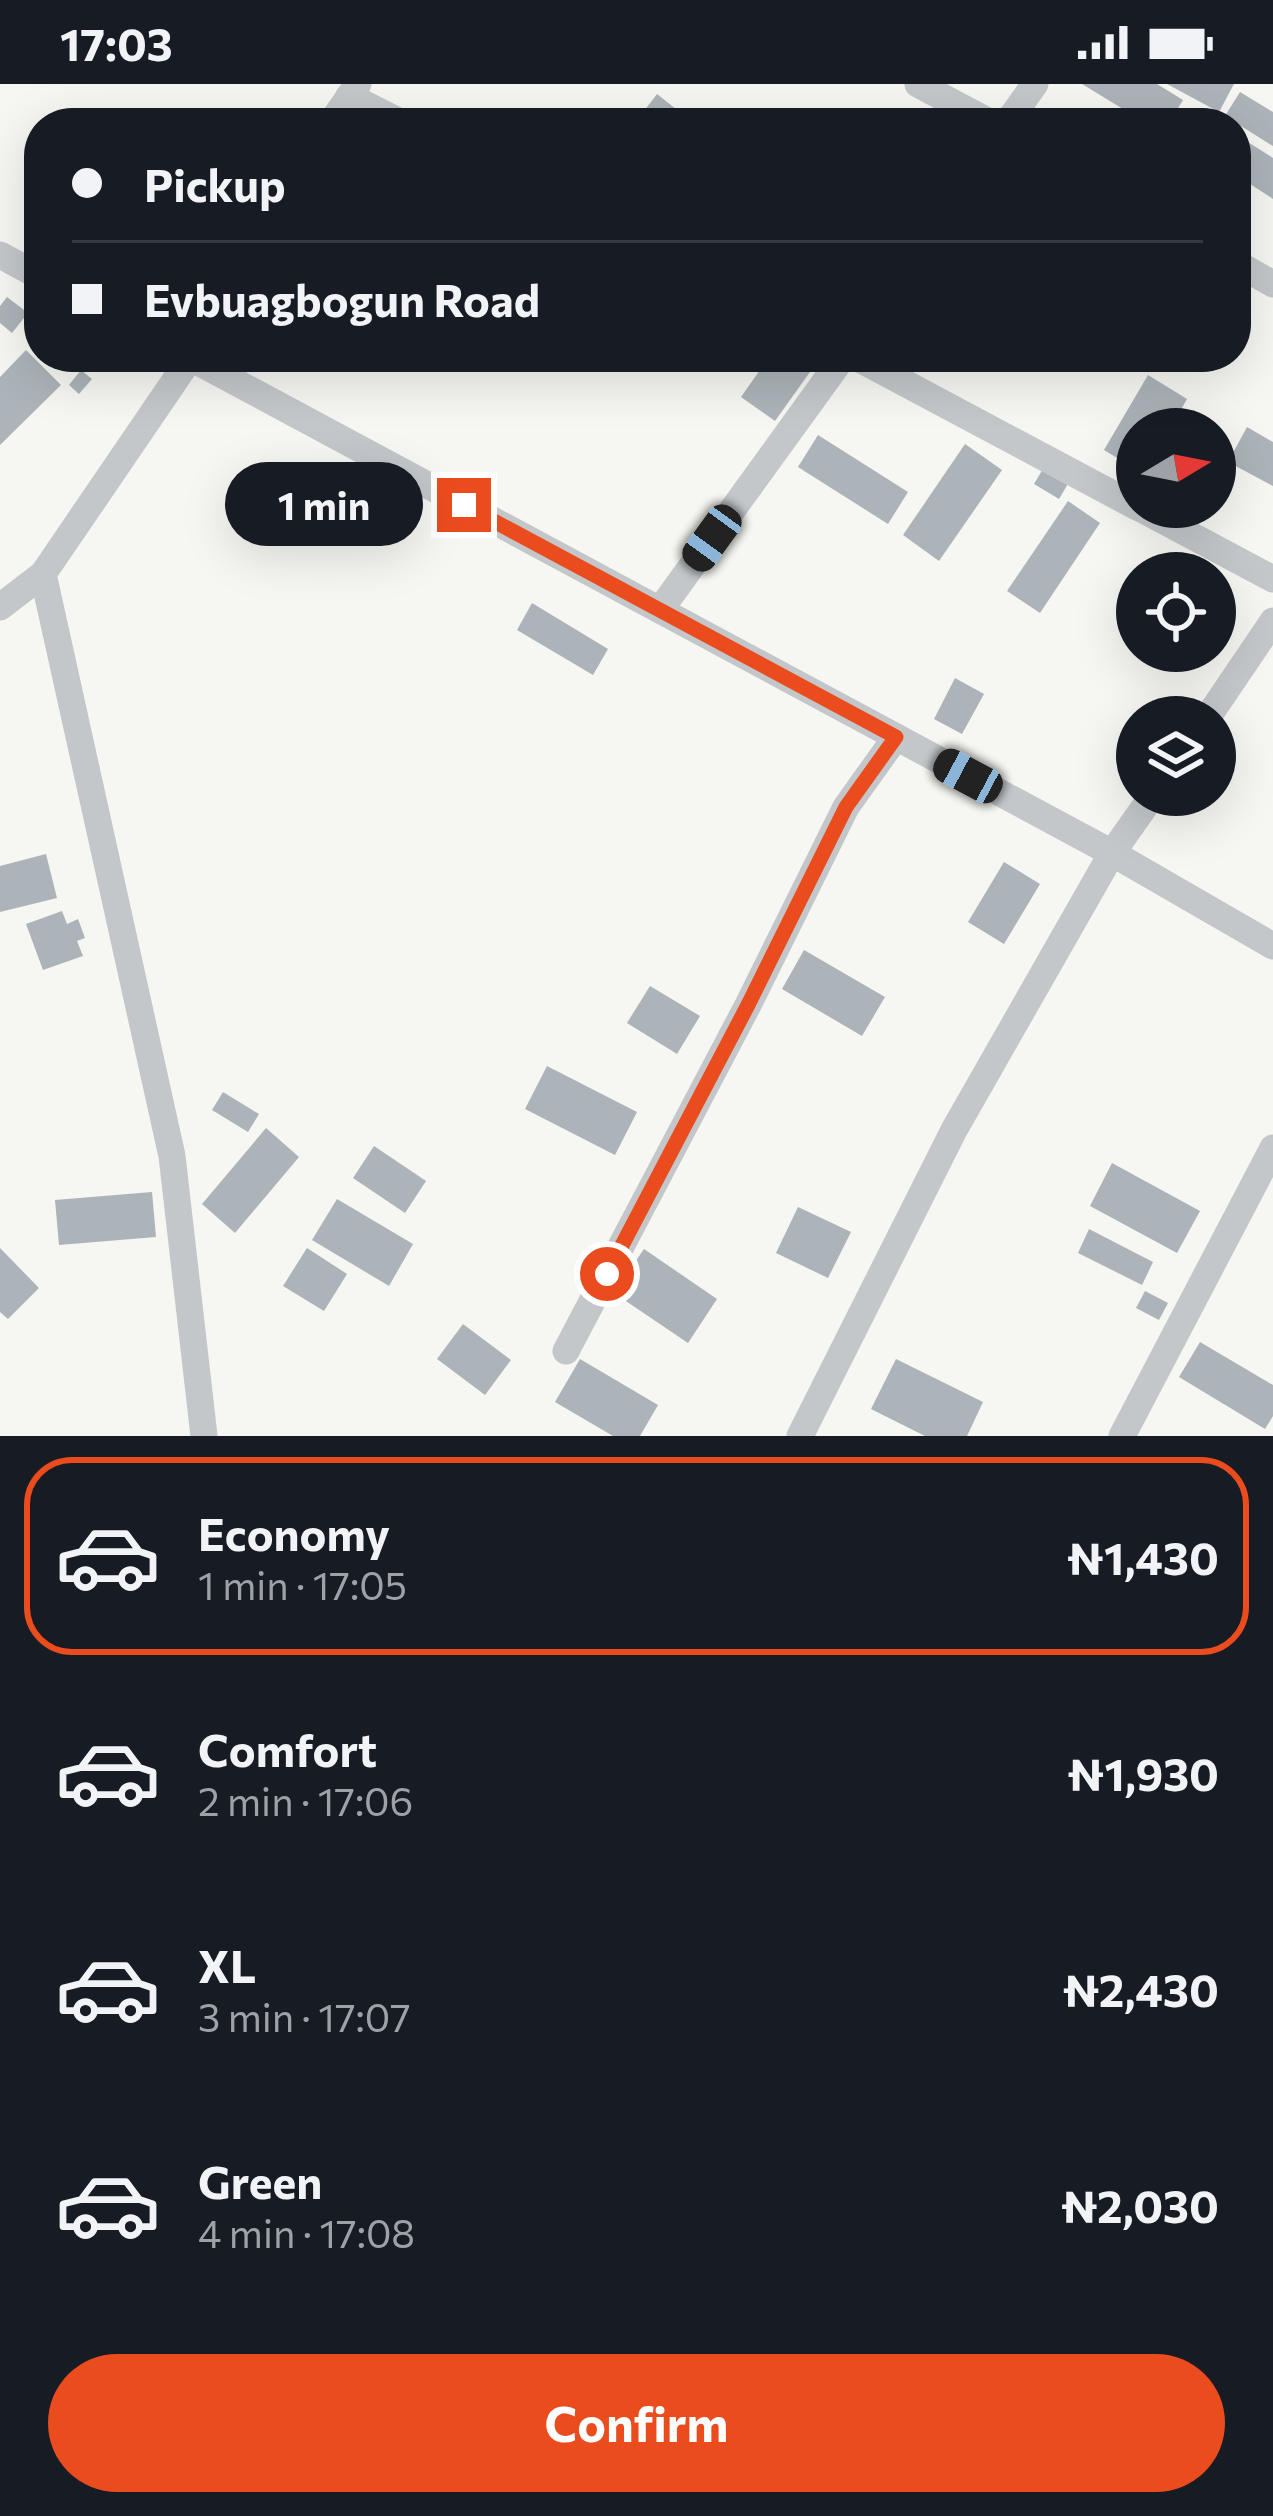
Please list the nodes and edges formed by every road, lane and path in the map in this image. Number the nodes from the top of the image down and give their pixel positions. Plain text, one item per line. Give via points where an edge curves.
1 (918, 84) edge
2 (354, 90) edge
3 (380, 108) edge
4 (964, 108) edge
5 (180, 372) edge
6 (218, 372) edge
7 (832, 372) edge
8 (884, 372) edge
9 (1116, 496) edge
10 (1177, 528) edge
11 (44, 574) junction
12 (1273, 579) edge
13 (0, 607) edge
14 (660, 610) junction
15 (1273, 621) edge
16 (1222, 696) edge
17 (896, 737) junction
18 (1139, 816) edge
19 (1112, 853) junction
20 (1273, 946) edge
21 (1273, 1148) edge
22 (566, 1351) dead end
23 (203, 1436) edge
24 (800, 1436) edge
25 (1122, 1436) edge

1 - 4 street
2 - 3 street
5 - 11 street
6 - 14 street
7 - 14 street
8 - 9 street
10 - 12 street
11 - 13 street
11 - 23 street via 172,1156
14 - 17 street
15 - 16 street
17 - 19 street
17 - 22 street via 846,807
18 - 19 street
19 - 20 street
19 - 24 street via 954,1130
21 - 25 street

